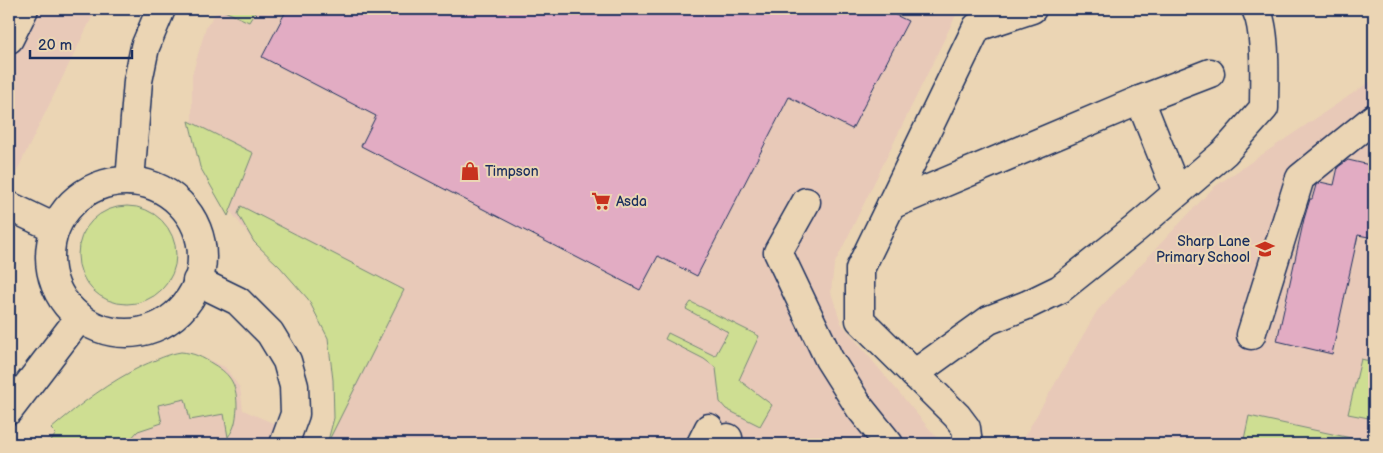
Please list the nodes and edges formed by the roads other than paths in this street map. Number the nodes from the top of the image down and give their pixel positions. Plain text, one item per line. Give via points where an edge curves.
1 (24, 9) edge
2 (161, 9) edge
3 (1032, 9) edge
4 (1256, 9) edge
5 (9, 39) edge
6 (1210, 73) dead end
7 (1140, 100) junction
8 (1374, 118) edge
9 (130, 182) junction
10 (1177, 192) junction
11 (806, 202) dead end
12 (892, 205) junction
13 (9, 206) edge
14 (56, 228) junction
15 (197, 281) junction
16 (80, 317) junction
17 (1252, 335) dead end
18 (914, 374) junction
19 (9, 410) edge
20 (284, 444) edge
21 (889, 444) edge
22 (968, 444) edge

1 - 5 street
2 - 9 street via 145,46 138,81
3 - 12 street via 977,27
4 - 10 street via 1264,54 1264,108 1225,152
6 - 7 street
7 - 10 street
7 - 12 street
8 - 17 street via 1300,178
9 - 14 street via 101,185 85,192 70,204
9 - 15 street via 156,187 187,212 197,230 202,250
10 - 18 street via 1060,289 989,320
11 - 21 street via 778,252 829,359 860,408
12 - 18 street via 860,269 860,320
13 - 14 street
14 - 16 street via 49,256 52,276 59,294 70,310
15 - 16 street via 182,308 166,322 147,330 126,333 105,330
15 - 20 street via 238,301 270,333 287,361 294,386 295,414
16 - 19 street
18 - 22 street via 957,416 966,428

